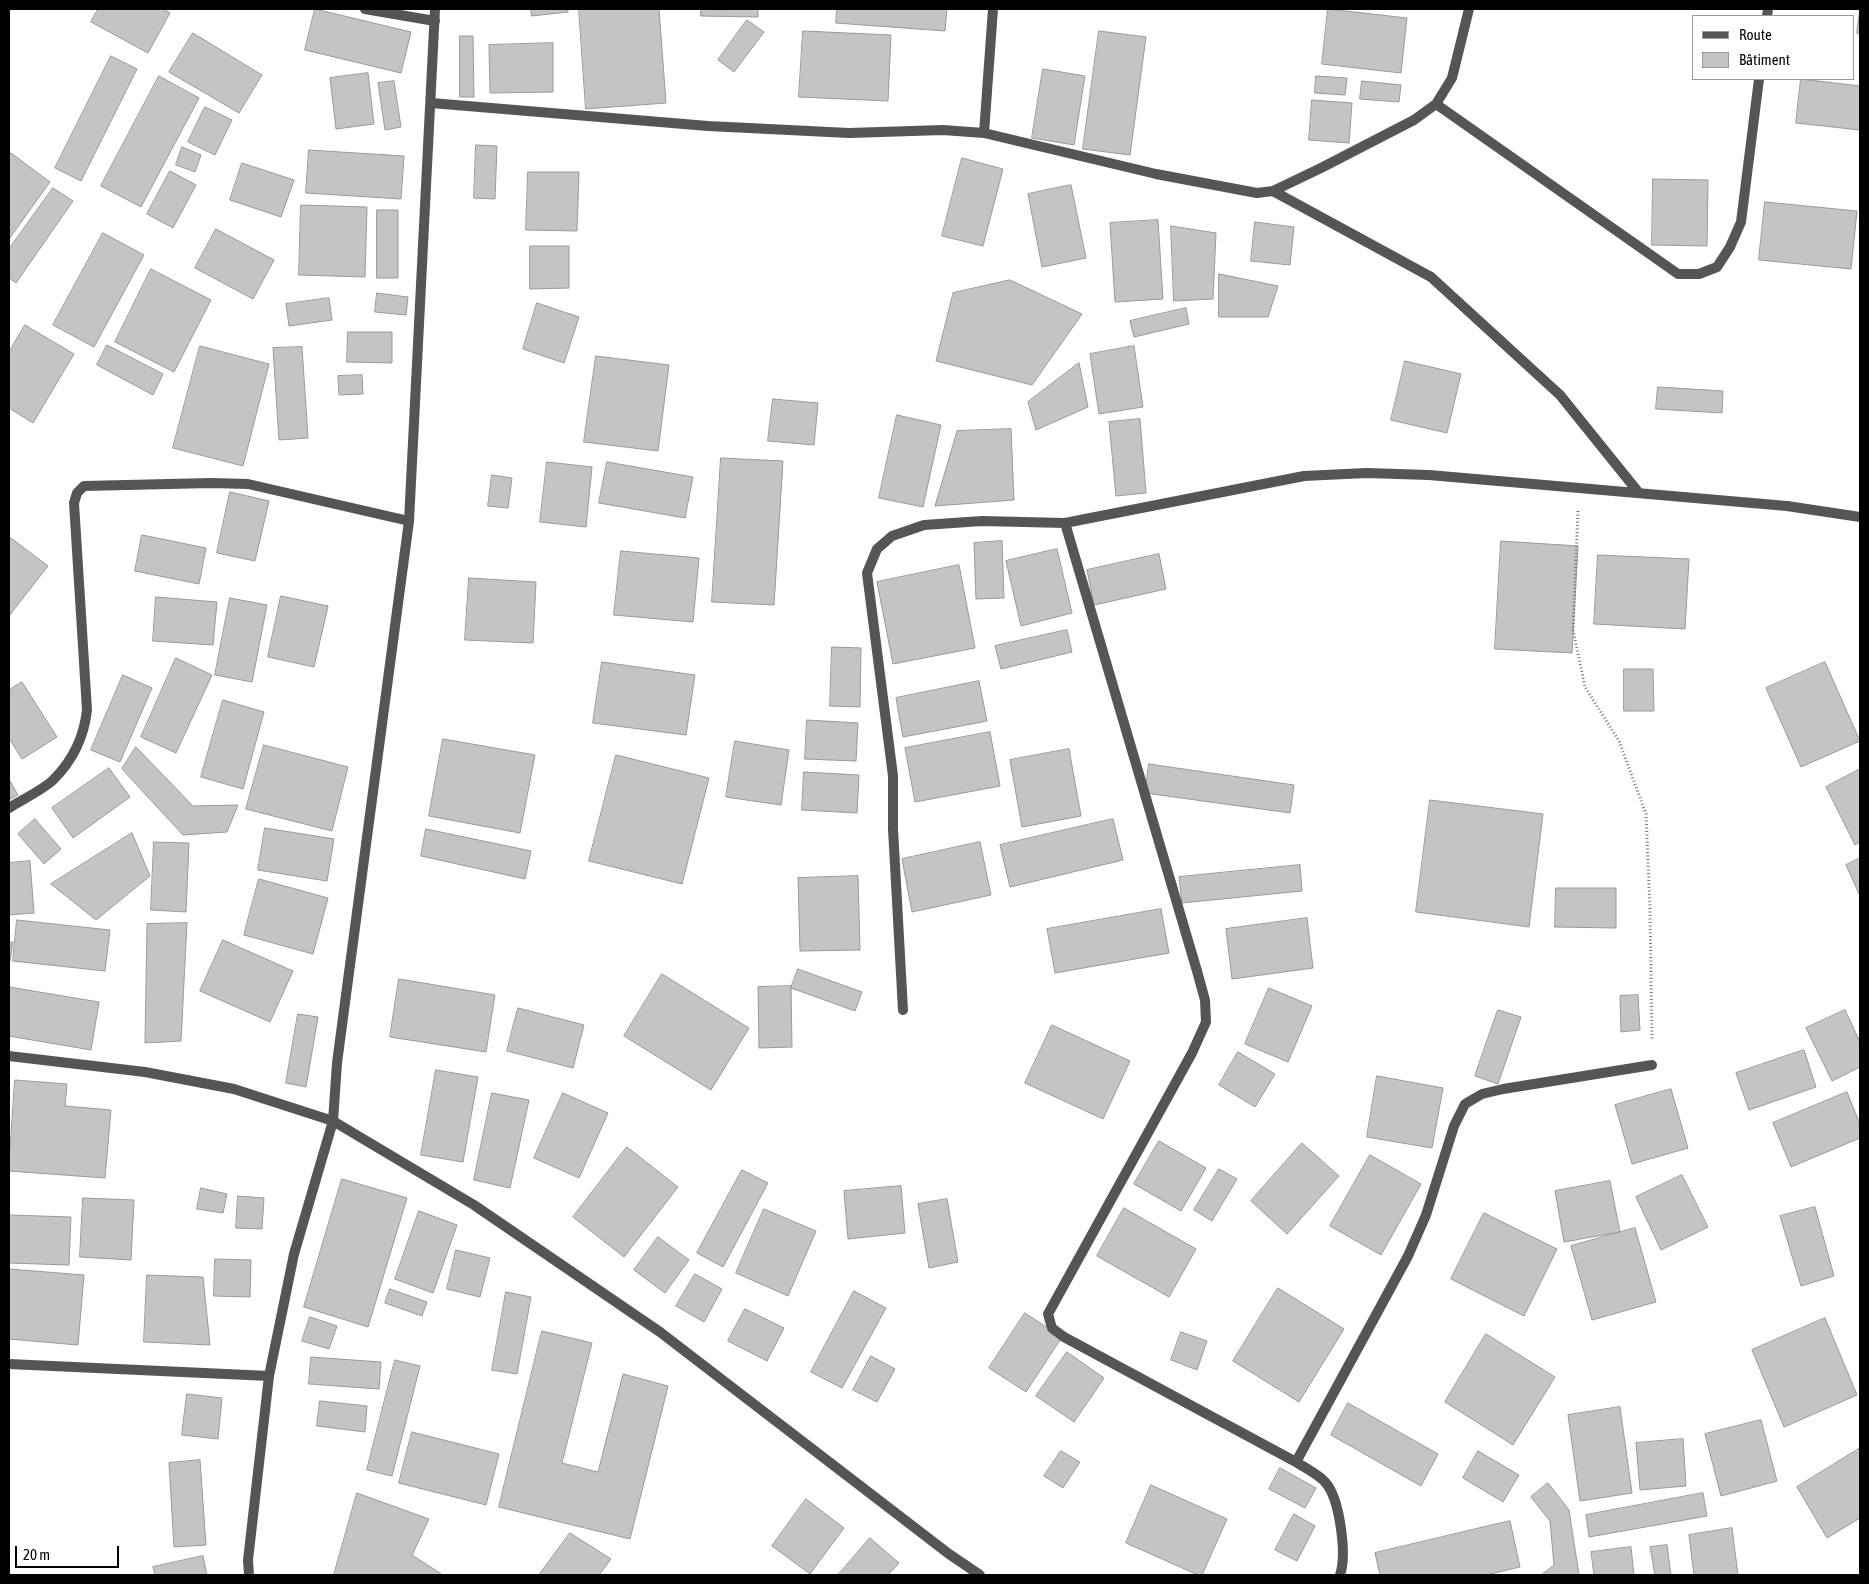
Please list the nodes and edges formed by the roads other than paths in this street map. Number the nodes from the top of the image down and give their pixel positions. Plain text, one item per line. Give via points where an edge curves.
1 (365, 9) edge
2 (436, 9) edge
3 (993, 9) edge
4 (1469, 9) edge
5 (435, 21) junction
6 (1759, 80) edge
7 (431, 103) junction
8 (1436, 104) junction
9 (984, 133) junction
10 (1273, 191) junction
11 (1639, 492) junction
12 (1860, 517) edge
13 (409, 521) junction
14 (1065, 523) junction
15 (9, 808) edge
16 (903, 1010) dead end
17 (9, 1056) edge
18 (1652, 1064) road end
19 (333, 1121) junction
20 (9, 1364) edge
21 (269, 1376) junction
22 (1296, 1462) junction
23 (249, 1575) edge
24 (980, 1575) edge
25 (1340, 1575) edge

1 - 5 street
2 - 5 street
3 - 9 street
4 - 8 street via 1452,78
5 - 7 street
6 - 8 street via 1741,222 1717,267 1699,274 1678,274
7 - 9 street via 708,126 849,133 943,130
7 - 13 street
8 - 10 street via 1414,120
9 - 10 street via 1240,191
10 - 11 street via 1431,277 1560,395
11 - 12 street via 1787,506
11 - 14 street via 1429,475 1366,473 1304,476
13 - 15 street via 248,484 84,486 74,503 87,710 85,729 76,750 54,780
13 - 19 street via 337,1063
14 - 16 street via 982,520 924,525 892,536 878,549 867,573 893,776
14 - 22 street via 1197,971 1206,1022 1048,1314 1052,1328 1064,1337
17 - 19 street via 145,1072 234,1089
18 - 22 street via 1503,1089 1482,1094 1465,1104 1454,1126 1426,1215 1408,1256
19 - 21 street via 294,1254
19 - 24 street via 474,1205 660,1332
20 - 21 street
21 - 23 street
22 - 25 street via 1325,1482 1337,1505 1342,1539

